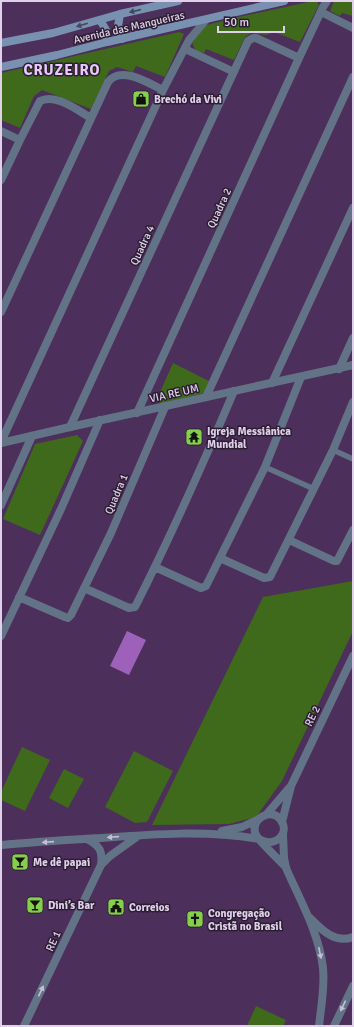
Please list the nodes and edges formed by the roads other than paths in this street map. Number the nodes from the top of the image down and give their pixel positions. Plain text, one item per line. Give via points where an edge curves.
1 (178, 1) edge
2 (284, 1) edge
3 (323, 5) edge
4 (120, 14) junction
5 (100, 20) junction
6 (206, 20) junction
7 (189, 24) junction
8 (353, 28) edge
9 (122, 39) junction
10 (189, 40) junction
11 (106, 42) junction
12 (1, 43) edge
13 (184, 49) junction
14 (299, 58) junction
15 (1, 67) edge
16 (234, 72) junction
17 (353, 77) edge
18 (163, 90) junction
19 (91, 118) junction
20 (1, 131) edge
21 (20, 140) junction
22 (1, 180) edge
23 (353, 208) edge
24 (1, 312) edge
25 (353, 338) edge
26 (353, 365) edge
27 (339, 369) junction
28 (301, 377) junction
29 (272, 383) junction
30 (234, 391) junction
31 (206, 397) junction
32 (353, 402) edge
33 (165, 407) junction
34 (137, 413) junction
35 (100, 420) junction
36 (70, 426) junction
37 (32, 436) junction
38 (1, 442) edge
39 (333, 450) junction
40 (353, 459) edge
41 (264, 466) junction
42 (314, 489) junction
43 (1, 505) edge
44 (353, 530) edge
45 (288, 540) junction
46 (220, 558) junction
47 (155, 567) junction
48 (84, 588) junction
49 (19, 597) junction
50 (1, 636) edge
51 (353, 656) edge
52 (291, 786) junction
53 (262, 817) junction
54 (282, 822) junction
55 (210, 834) junction
56 (282, 834) junction
57 (138, 836) junction
58 (87, 839) junction
59 (260, 839) junction
60 (1, 844) edge
61 (101, 865) junction
62 (286, 868) junction
63 (308, 916) junction
64 (353, 937) edge
65 (353, 986) edge
66 (24, 1026) edge
67 (319, 1026) edge
68 (334, 1026) edge

1 -> 4 main road, Avenida das Mangueiras
2 - 6 main road, Avenida das Mangueiras
3 - 8 street, Quadra 2
3 - 14 street, Quadra 2
4 - 5 main road, Avenida das Mangueiras
4 - 9 main road via 118,26
5 - 11 main road via 106,30
5 -> 12 main road, Avenida das Mangueiras via 53,33
6 - 7 main road, Avenida das Mangueiras
6 - 10 street
7 - 9 main road, Avenida das Mangueiras
7 - 10 street
9 - 11 main road, Avenida das Mangueiras
10 - 13 street
11 - 15 main road, Avenida das Mangueiras
13 - 16 street
13 - 18 street
14 - 16 street, Quadra 4 via 253,38 248,41
14 - 34 street, Quadra 2
16 - 36 street, Quadra 4
17 - 31 street
18 - 19 street via 129,76 116,75 108,82
18 - 38 street
19 - 21 street via 58,100 44,99 37,105
19 - 24 street
20 - 21 street
21 - 22 street
23 - 29 street
25 - 27 street
26 - 27 street, VIA RE UM
27 - 28 street, VIA RE UM
28 - 29 street, VIA RE UM
28 - 41 street
29 - 30 street, VIA RE UM
30 - 31 street, VIA RE UM
30 - 47 street
31 - 33 street, VIA RE UM
32 - 39 street
33 - 34 street, VIA RE UM
33 - 48 street, Quadra 1 via 111,533
34 - 35 street, VIA RE UM
35 - 36 street, VIA RE UM
35 - 49 street
36 - 37 street, VIA RE UM
37 - 38 street, VIA RE UM
37 - 43 street
39 - 40 street
39 - 42 street
41 - 42 street
41 - 46 street
42 - 45 street
44 - 45 street via 337,561
45 - 46 street via 268,578
46 - 47 street via 206,586 202,588
47 - 48 street via 133,608
48 - 49 street, Quadra 1 via 68,618
49 - 50 street
51 - 52 street, RE 2
52 - 53 street, RE 2
52 - 54 street, RE 2
53 - 54 street via 271,814
53 - 55 street via 242,827
53 - 59 street via 256,823 255,829
54 - 56 street
55 - 57 street
55 - 59 street
56 - 59 street via 275,842
56 - 62 street
57 -> 58 street
57 - 61 street, RE 1
58 -> 60 street
58 - 61 street via 101,850
59 - 62 street
66 -> 61 street, RE 1
62 - 63 street
63 - 64 street via 331,936 341,939
63 -> 67 street via 323,968
65 -> 68 street

